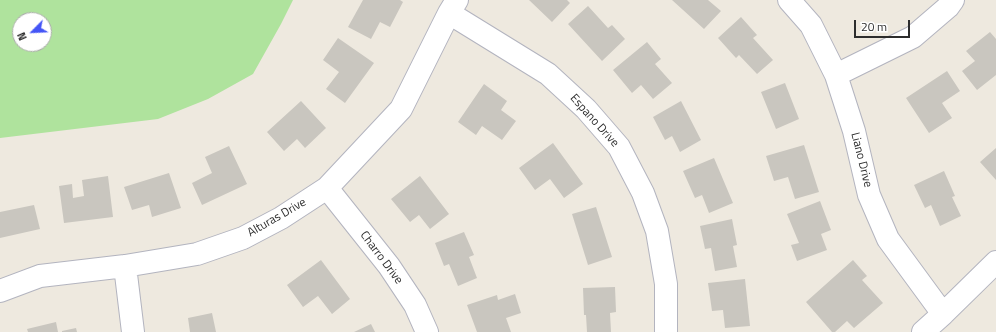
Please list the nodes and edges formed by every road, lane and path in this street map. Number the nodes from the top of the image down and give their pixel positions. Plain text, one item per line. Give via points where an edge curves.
1 (789, 0) edge
2 (953, 0) edge
3 (453, 6) edge
4 (836, 75) junction
5 (327, 188) junction
6 (996, 262) edge
7 (125, 266) junction
8 (0, 291) edge
9 (943, 314) junction
10 (133, 332) edge
11 (427, 332) edge
12 (666, 332) edge
13 (923, 332) edge

1 - 4 street, Liano Drive via 811,25
2 - 4 street via 913,37
3 - 5 street, Alturas Drive via 401,109
3 - 12 street, Espano Drive via 548,74 586,109 619,147 643,193 657,231 666,284
4 - 9 street, Liano Drive via 854,131 869,195 888,239
5 - 7 street, Alturas Drive via 281,218 243,238 197,254
5 - 11 street, Charro Drive via 388,266 415,305
6 - 9 street
7 - 8 street, Alturas Drive via 40,276
7 - 10 street
9 - 13 street

